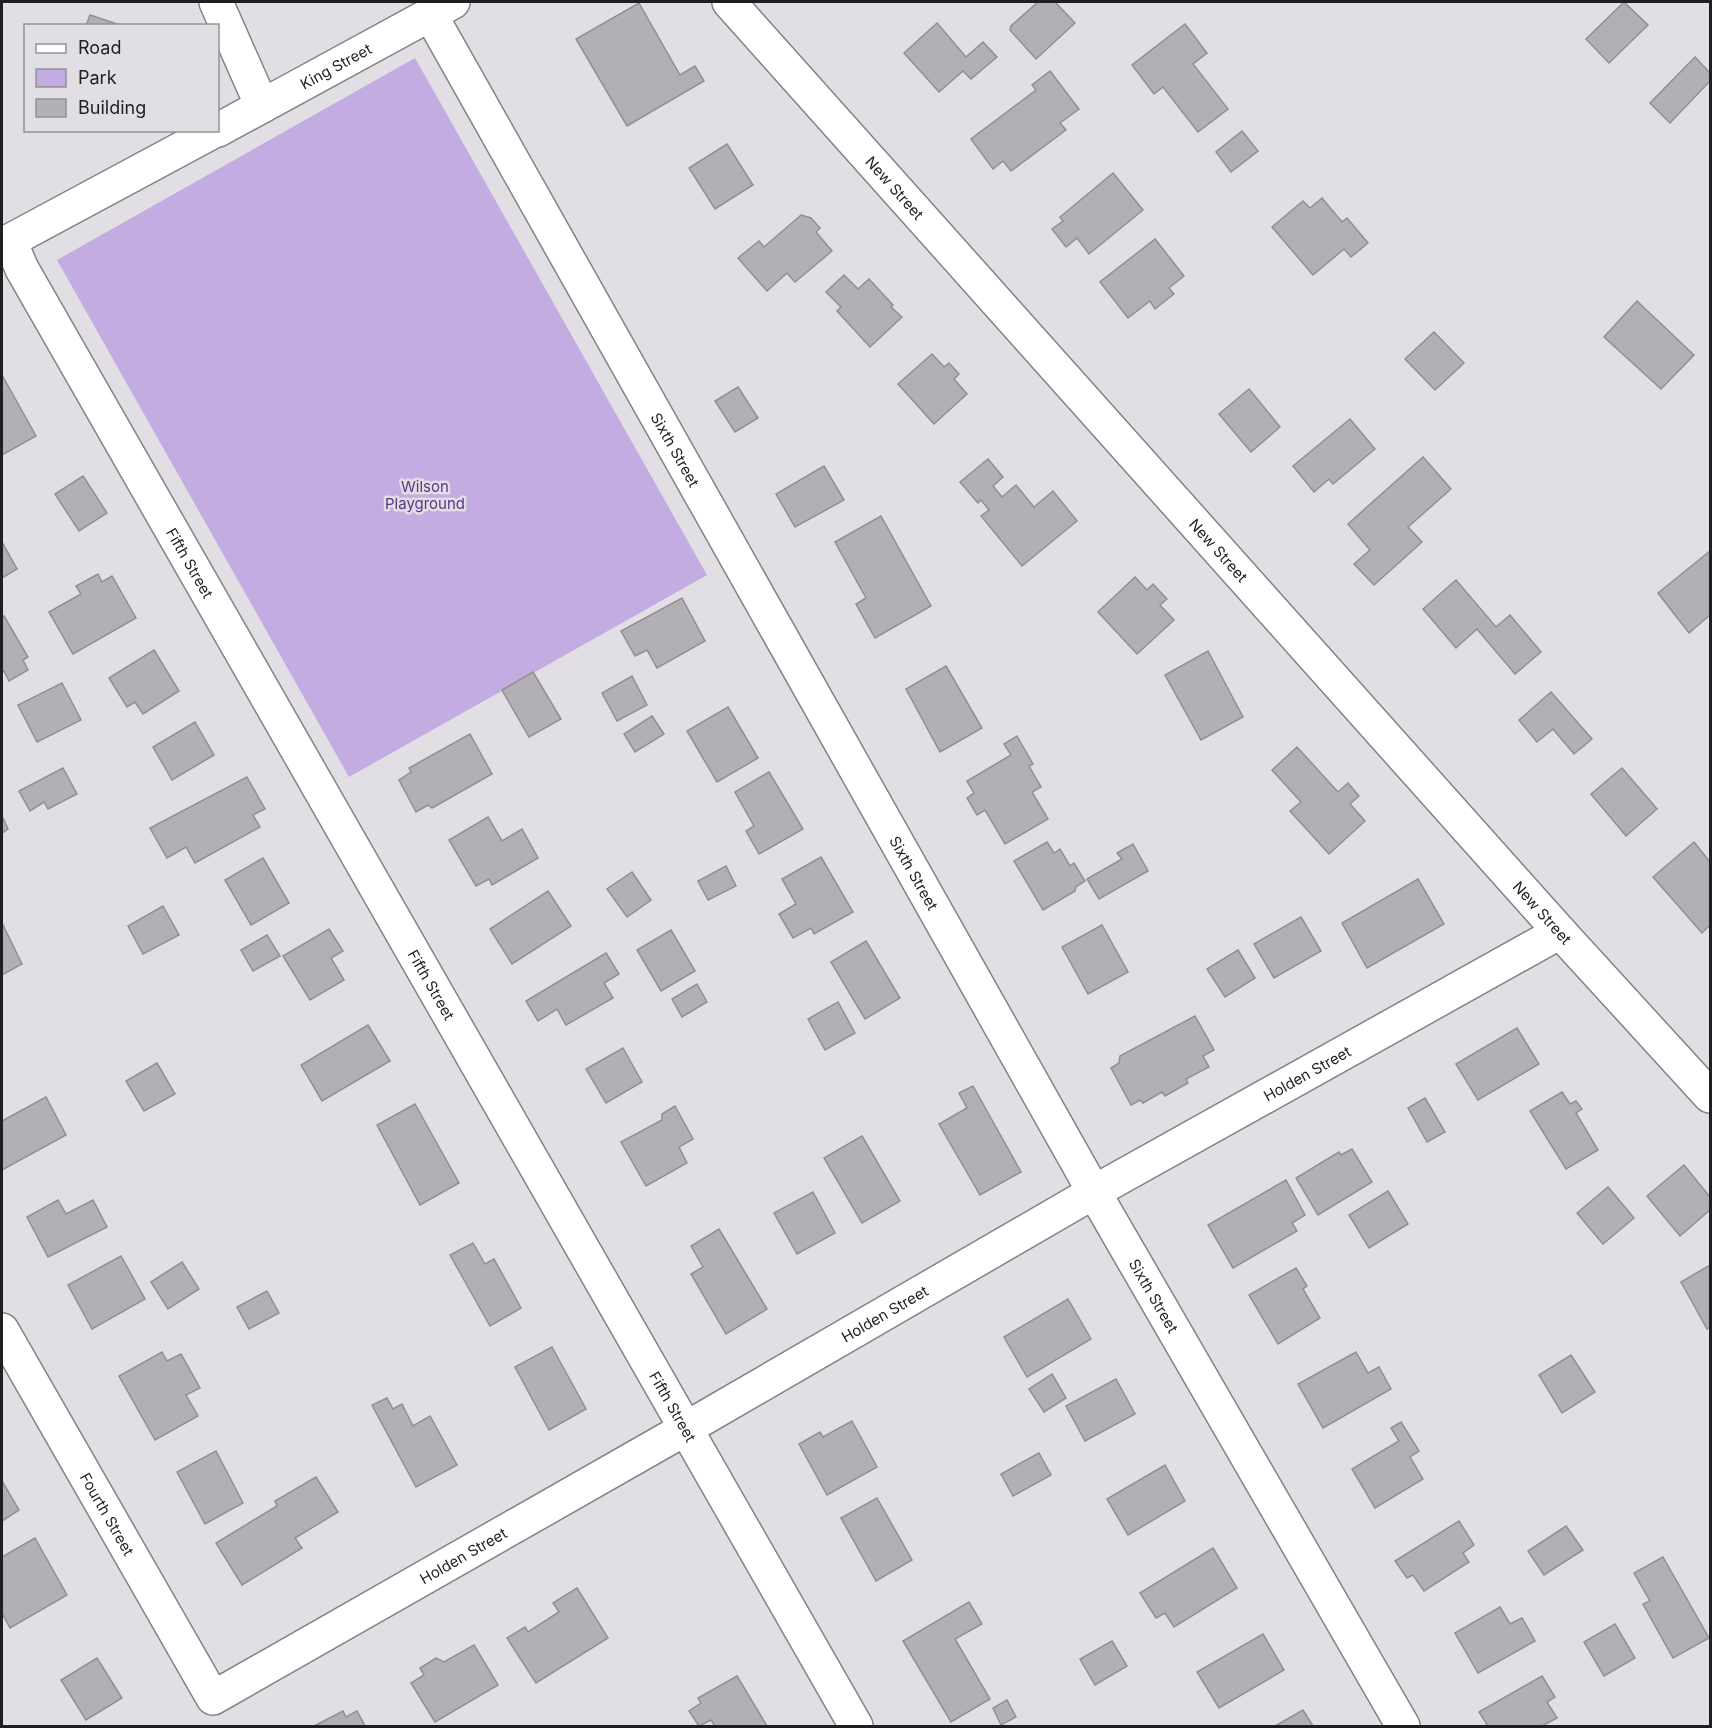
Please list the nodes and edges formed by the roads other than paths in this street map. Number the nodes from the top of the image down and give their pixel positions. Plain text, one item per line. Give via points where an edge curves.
1 (216, 2) edge
2 (729, 2) edge
3 (441, 8) edge
4 (262, 106) junction
5 (219, 129) edge
6 (213, 132) edge
7 (6, 243) edge
8 (1560, 932) junction
9 (1710, 1096) edge
10 (1094, 1192) junction
11 (2, 1330) edge
12 (685, 1430) junction
13 (213, 1698) joint
14 (856, 1726) edge
15 (1403, 1726) edge

1 - 4 street
2 - 8 street, New Street
3 - 4 street, King Street
3 - 10 street, Sixth Street
4 - 5 street, King Street
6 - 7 street, King Street
7 - 12 street, Fifth Street
8 - 9 street, New Street
8 - 10 street, Holden Street
10 - 12 street, Holden Street
10 - 15 street, Sixth Street
11 - 13 street, Fourth Street
12 - 13 street, Holden Street
12 - 14 street, Fifth Street

